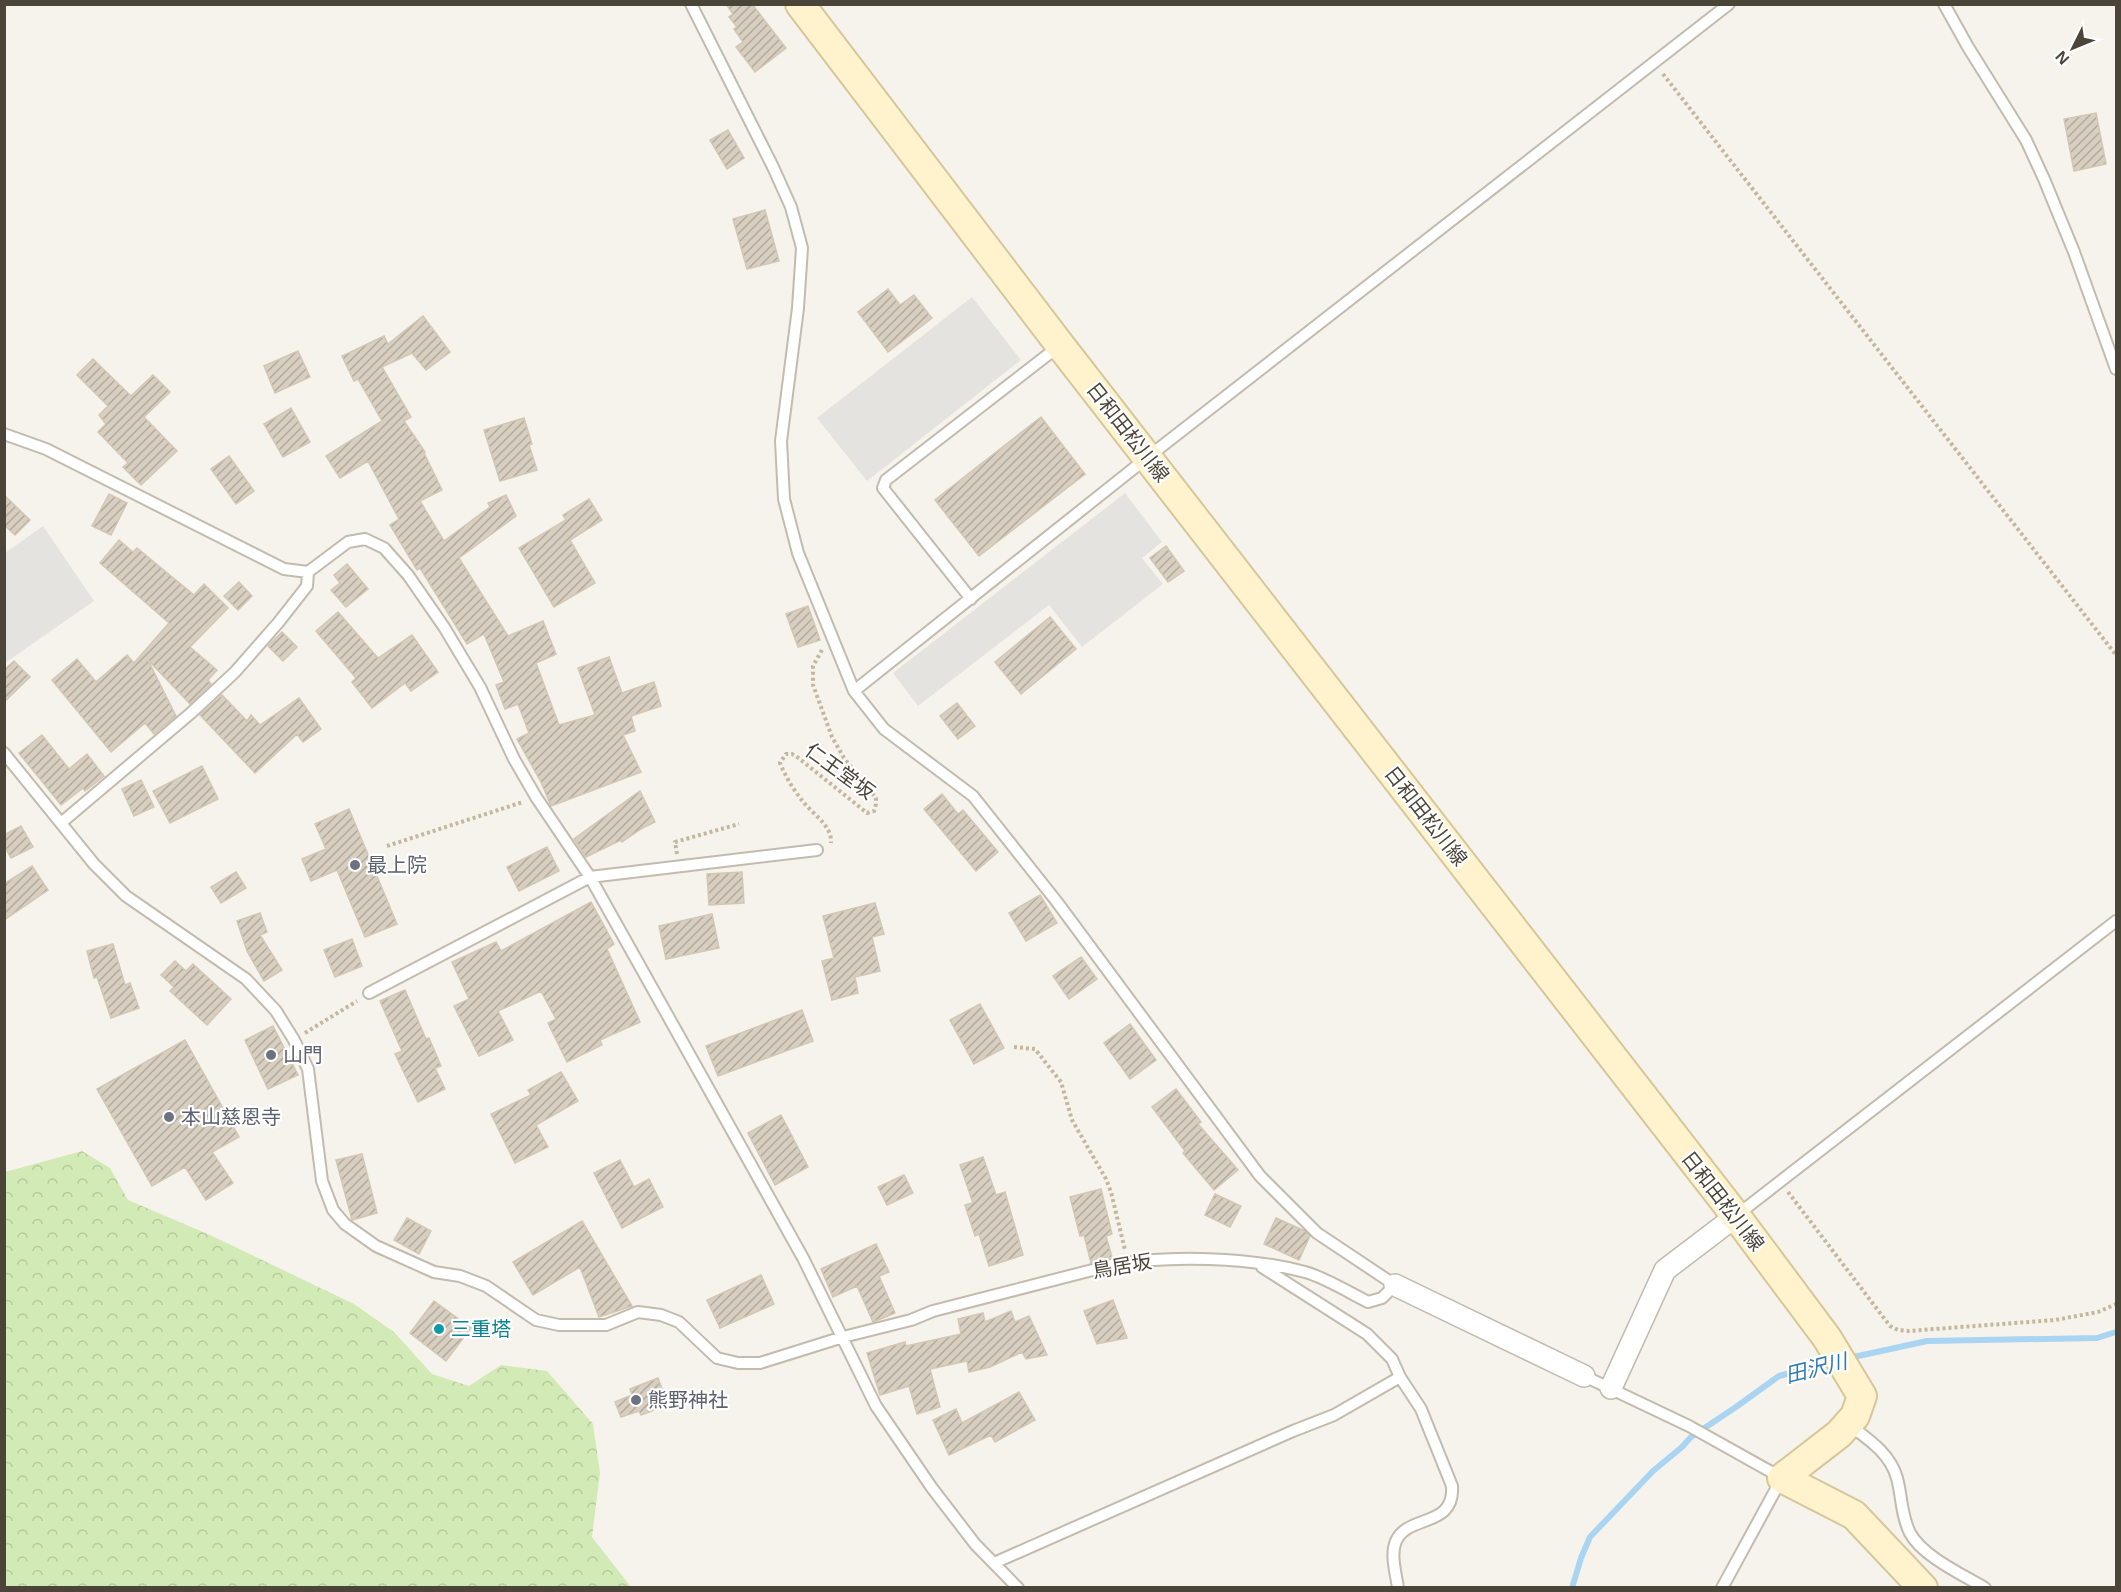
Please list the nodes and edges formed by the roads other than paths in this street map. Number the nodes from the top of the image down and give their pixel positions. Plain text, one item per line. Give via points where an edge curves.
1 (691, 4) edge
2 (800, 4) edge
3 (1729, 4) edge
4 (1944, 4) edge
5 (1060, 345) junction
6 (2116, 369) edge
7 (4, 434) edge
8 (1148, 457) junction
9 (308, 572) junction
10 (971, 599) junction
11 (854, 691) junction
12 (4, 753) edge
13 (61, 823) junction
14 (818, 850) road end
15 (590, 876) junction
16 (2116, 921) edge
17 (369, 993) road end
18 (1736, 1216) junction
19 (1257, 1264) junction
20 (1395, 1285) junction
21 (843, 1337) junction
22 (1584, 1376) joint
23 (1400, 1377) junction
24 (1611, 1388) junction
25 (1848, 1424) junction
26 (1782, 1478) junction
27 (994, 1563) junction
28 (1018, 1587) edge
29 (1398, 1587) edge
30 (1722, 1587) edge
31 (1923, 1587) edge
32 (1985, 1587) edge

1 - 11 lane via 791,207 801,248 798,308 781,441 784,499 798,553
2 - 5 main road, 日和田松川線
3 - 8 lane
4 - 6 lane via 2040,169
5 - 8 main road, 日和田松川線
5 - 10 lane via 886,480 883,488
7 - 9 lane via 46,449 284,568
8 - 10 lane
8 - 18 main road, 日和田松川線
9 - 13 lane via 307,586 235,672
9 - 15 lane via 348,542 365,539 384,548 444,627 480,687 536,797
10 - 11 lane
11 - 20 lane via 884,729 973,796 1057,902 1260,1176 1317,1233
12 - 13 lane, 鳥居坂
13 - 21 lane, 鳥居坂 via 126,896 246,979 276,1011 308,1069 322,1181 333,1210 345,1224 376,1246 435,1272 486,1286 536,1320 558,1325 606,1324 638,1312 661,1315 679,1322 717,1358 738,1363 760,1363
14 - 15 lane
15 - 17 lane
15 - 21 lane
16 - 18 lane
18 - 24 street via 1665,1270
18 - 25 main road, 日和田松川線 via 1855,1380 1862,1396
19 - 20 lane, 鳥居坂 via 1307,1272 1368,1302 1382,1298
19 - 21 lane, 鳥居坂 via 1195,1260 1127,1262
19 - 23 lane via 1367,1334 1392,1359
20 - 22 street
21 - 27 lane via 876,1406 932,1488
22 - 24 lane
23 - 27 lane via 1334,1415
23 - 29 lane via 1421,1408 1452,1486 1453,1498 1445,1511 1404,1531 1396,1540 1393,1558
24 - 26 lane
25 - 26 main road, 日和田松川線
25 - 32 lane via 1885,1454 1893,1467 1911,1535 1930,1554
26 - 30 lane
26 - 31 main road via 1854,1515
27 - 28 lane

